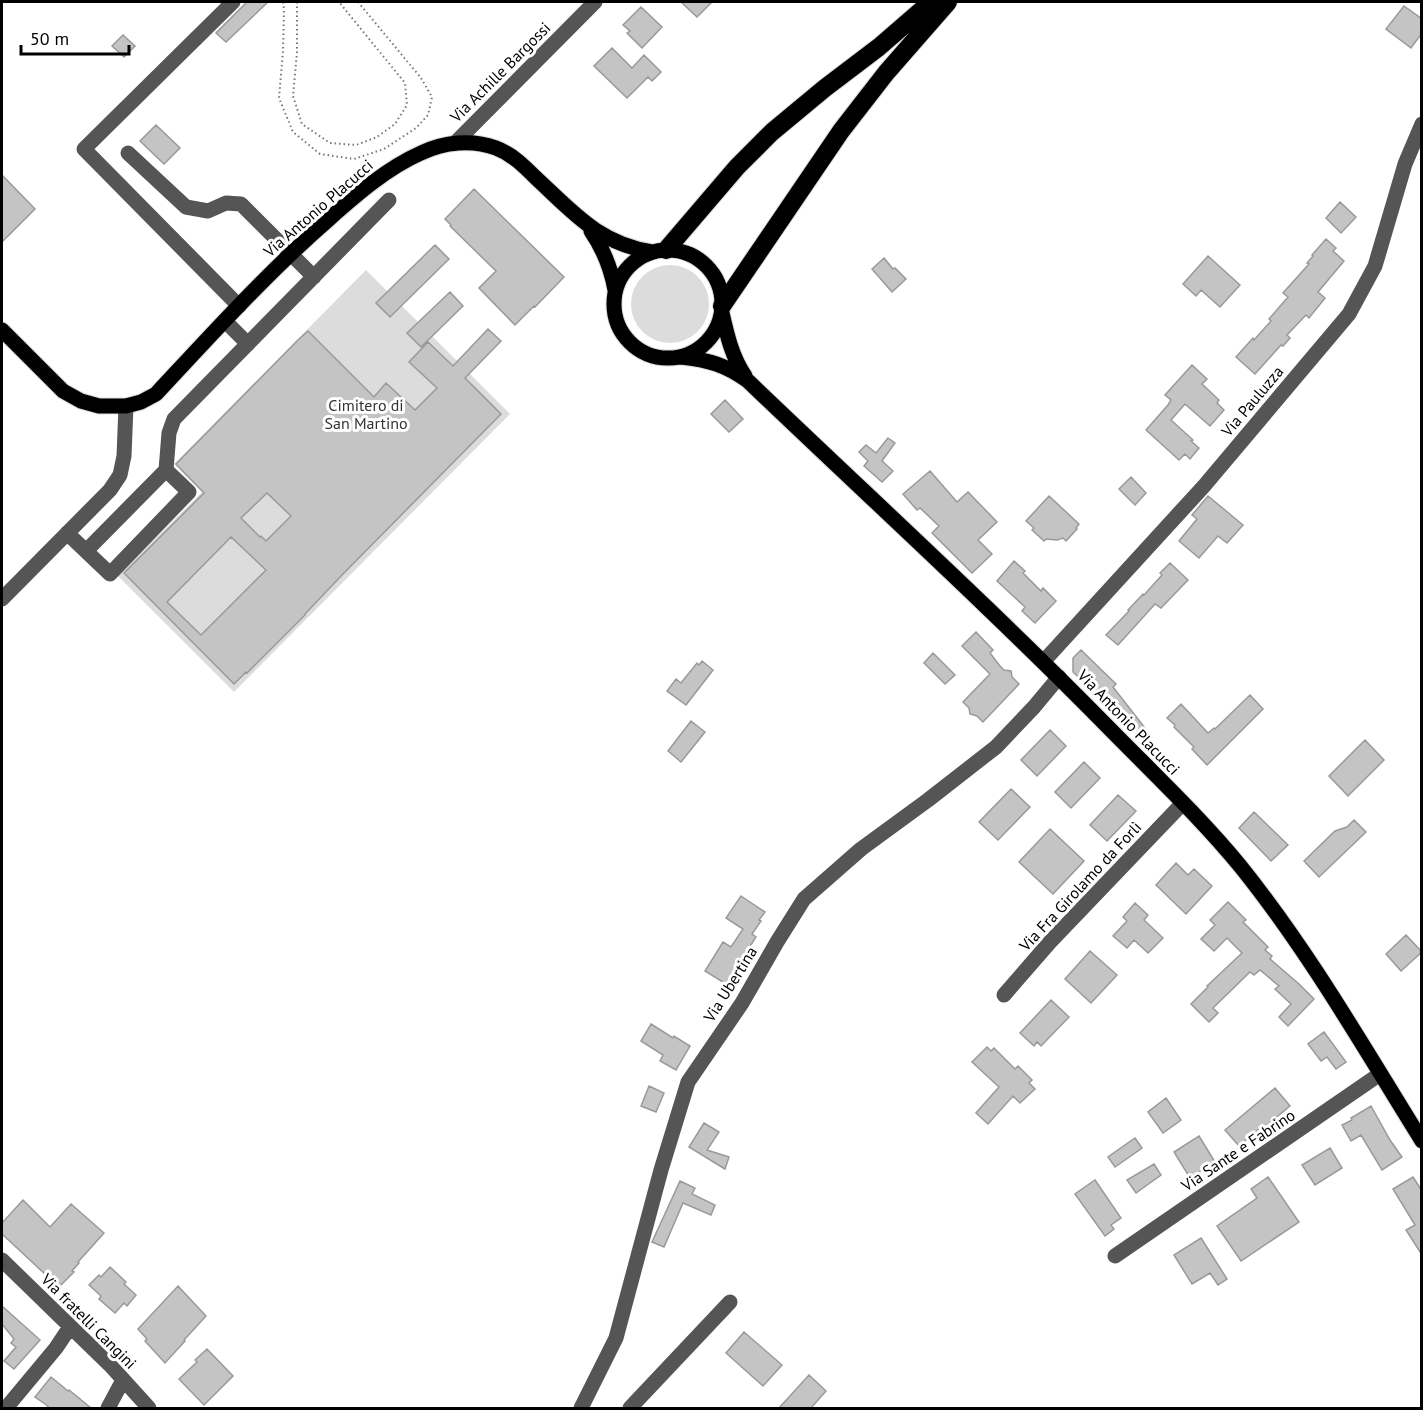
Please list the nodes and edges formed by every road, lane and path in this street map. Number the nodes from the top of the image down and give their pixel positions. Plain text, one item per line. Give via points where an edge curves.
1 (233, 2) edge
2 (283, 2) edge
3 (297, 2) edge
4 (339, 2) edge
5 (358, 2) edge
6 (595, 2) edge
7 (931, 2) edge
8 (948, 2) edge
9 (1422, 124) edge
10 (455, 143) junction
11 (128, 153) dead end
12 (389, 200) dead end
13 (588, 226) junction
14 (659, 251) junction
15 (290, 253) junction
16 (314, 277) junction
17 (615, 290) junction
18 (239, 306) junction
19 (722, 310) junction
20 (225, 321) junction
21 (2, 330) edge
22 (248, 344) junction
23 (681, 357) junction
24 (748, 381) junction
25 (126, 406) junction
26 (166, 470) junction
27 (80, 520) junction
28 (67, 532) junction
29 (99, 537) junction
30 (86, 551) junction
31 (2, 599) edge
32 (1043, 662) junction
33 (1059, 677) junction
34 (1183, 803) junction
35 (1004, 995) dead end
36 (1380, 1074) junction
37 (1422, 1141) edge
38 (1115, 1256) dead end
39 (2, 1260) edge
40 (730, 1302) dead end
41 (70, 1327) junction
42 (123, 1380) junction
43 (6, 1408) edge
44 (108, 1408) edge
45 (149, 1408) edge
46 (582, 1408) edge
47 (630, 1408) edge

1 - 18 street via 84,149
2 - 5 path via 279,98 293,132 320,154 354,159 384,149 416,128 428,115 432,97
3 - 4 path via 293,96 302,124 330,143 356,145 395,124 407,105 405,83
6 - 10 street, Via Achille Bargossi
7 - 14 highway via 772,132
8 - 19 highway via 841,131
9 - 32 street, Via Pauluzza via 1404,164 1375,266 1349,314 1204,486
10 - 13 main road, Via Antonio Placucci via 496,148 513,157
10 - 15 main road, Via Antonio Placucci via 421,152 380,176
11 - 15 street via 186,207 208,211 226,203 241,204
12 - 16 street
13 - 14 main road, Via Antonio Placucci via 620,244
13 - 17 main road, Via Antonio Placucci via 607,259
14 - 17 main road via 629,266
14 - 19 main road, Via Antonio Placucci via 684,252 700,260 712,272 720,289
15 - 16 street
15 - 18 main road, Via Antonio Placucci
16 - 22 street
17 - 23 main road, Via Antonio Placucci via 617,325 626,339 653,357
18 - 20 main road, Via Antonio Placucci
19 - 23 main road via 718,325 704,346
19 - 24 main road, Via Antonio Placucci via 726,333
20 - 22 street
20 - 25 main road, Via Antonio Placucci via 156,394
21 - 25 main road via 63,391 99,406
22 - 26 street via 174,419
23 - 24 main road, Via Antonio Placucci via 715,363
24 - 32 main road, Via Antonio Placucci
25 - 27 street via 120,475
26 - 29 street
26 - 30 street via 189,492 110,574
27 - 28 street
27 - 29 street
28 - 30 street
28 - 31 street
29 - 30 street
32 - 33 main road, Via Antonio Placucci
33 - 34 main road, Via Antonio Placucci
33 - 46 street, Via Ubertina via 996,747 861,849 804,899 742,1004 688,1082 616,1338
34 - 35 street, Via Fra Girolamo da Forlì
34 - 36 main road, Via Antonio Placucci via 1293,935
36 - 37 main road, Via Antonio Placucci
36 - 38 street, Via Sante e Fabrino
39 - 41 street, Via fratelli Cangini
40 - 47 street
41 - 42 street, Via fratelli Cangini
41 - 43 street
42 - 44 street
42 - 45 street, Via fratelli Cangini

